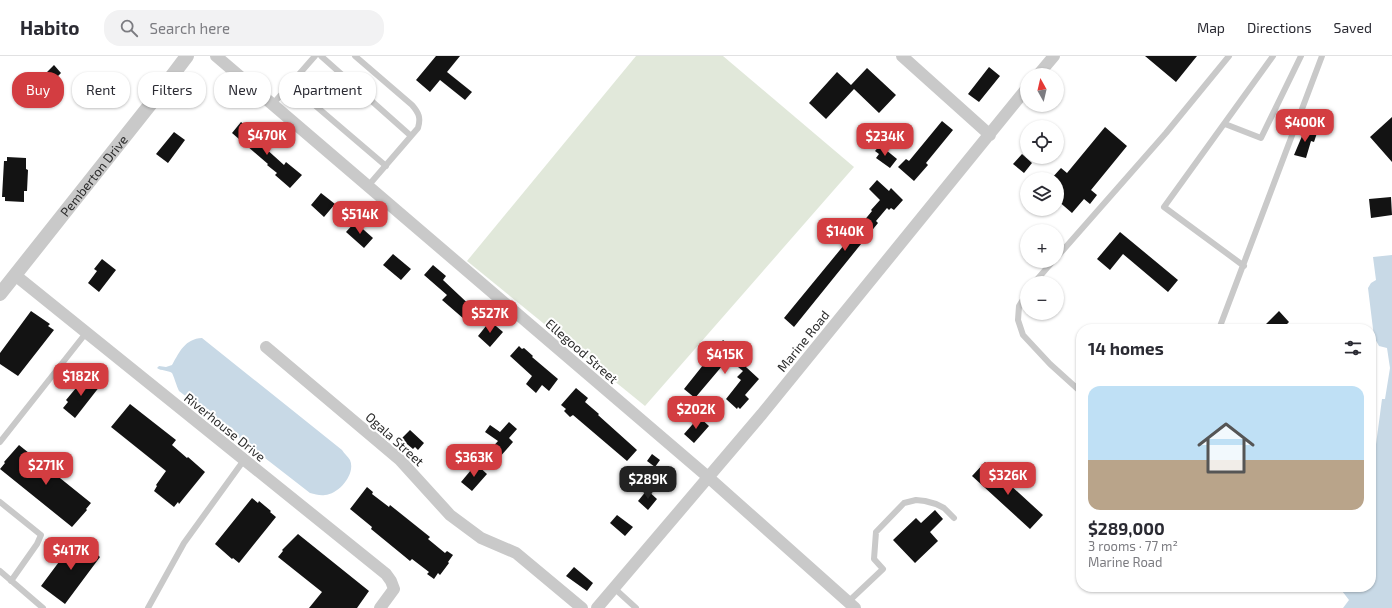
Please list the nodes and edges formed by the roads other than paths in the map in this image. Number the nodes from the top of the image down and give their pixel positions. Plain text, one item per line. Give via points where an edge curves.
1 (188, 56) edge
2 (216, 56) edge
3 (315, 56) edge
4 (321, 56) edge
5 (355, 56) edge
6 (902, 56) edge
7 (1054, 56) edge
8 (1229, 56) edge
9 (1273, 56) edge
10 (1301, 56) edge
11 (1322, 56) edge
12 (1044, 68) edge
13 (301, 72) edge
14 (1020, 96) edge
15 (279, 97) edge
16 (272, 105) junction
17 (318, 108) edge
18 (1225, 124) junction
19 (990, 135) junction
20 (411, 136) junction
21 (386, 166) junction
22 (368, 186) junction
23 (1064, 249) edge
24 (1244, 266) junction
25 (1047, 268) edge
26 (15, 275) junction
27 (1040, 276) edge
28 (0, 294) edge
29 (1020, 304) edge
30 (1221, 324) edge
31 (86, 333) junction
32 (266, 346) dead end
33 (1076, 387) edge
34 (0, 442) edge
35 (244, 460) junction
36 (708, 477) junction
37 (0, 502) edge
38 (954, 518) dead end
39 (0, 571) edge
40 (11, 581) junction
41 (614, 588) junction
42 (852, 605) edge
43 (43, 608) edge
44 (148, 608) edge
45 (380, 608) edge
46 (582, 608) edge
47 (597, 608) edge
48 (636, 608) edge

1 - 26 street, Pemberton Drive
2 - 16 street, Ellegood Street
3 - 13 lane
4 - 20 lane
5 - 20 lane via 417,111 418,128
6 - 19 street
7 - 12 street
8 - 23 lane
9 - 18 lane
10 - 18 lane via 1261,138
11 - 24 lane
14 - 19 street, Marine Road
15 - 16 lane
16 - 22 street, Ellegood Street
17 - 21 lane
18 - 24 lane via 1164,207
19 - 36 street, Marine Road
20 - 21 lane
21 - 22 lane
22 - 36 street, Ellegood Street
24 - 30 lane
25 - 27 lane
26 - 28 street, Pemberton Drive
26 - 31 street, Riverhouse Drive
29 - 33 lane via 1018,320 1023,335
31 - 34 lane
31 - 35 street, Riverhouse Drive
32 - 46 street, Ogala Street via 400,460 450,514 481,538 516,553
35 - 44 lane via 184,543
35 - 45 street, Riverhouse Drive via 386,574 394,589
36 - 41 street, Marine Road
36 - 42 street, Ellegood Street
37 - 40 lane via 41,535
38 - 42 lane via 936,504 916,500 904,503 876,532 874,559 883,569
39 - 40 lane
40 - 43 lane
41 - 47 street, Marine Road
41 - 48 lane

